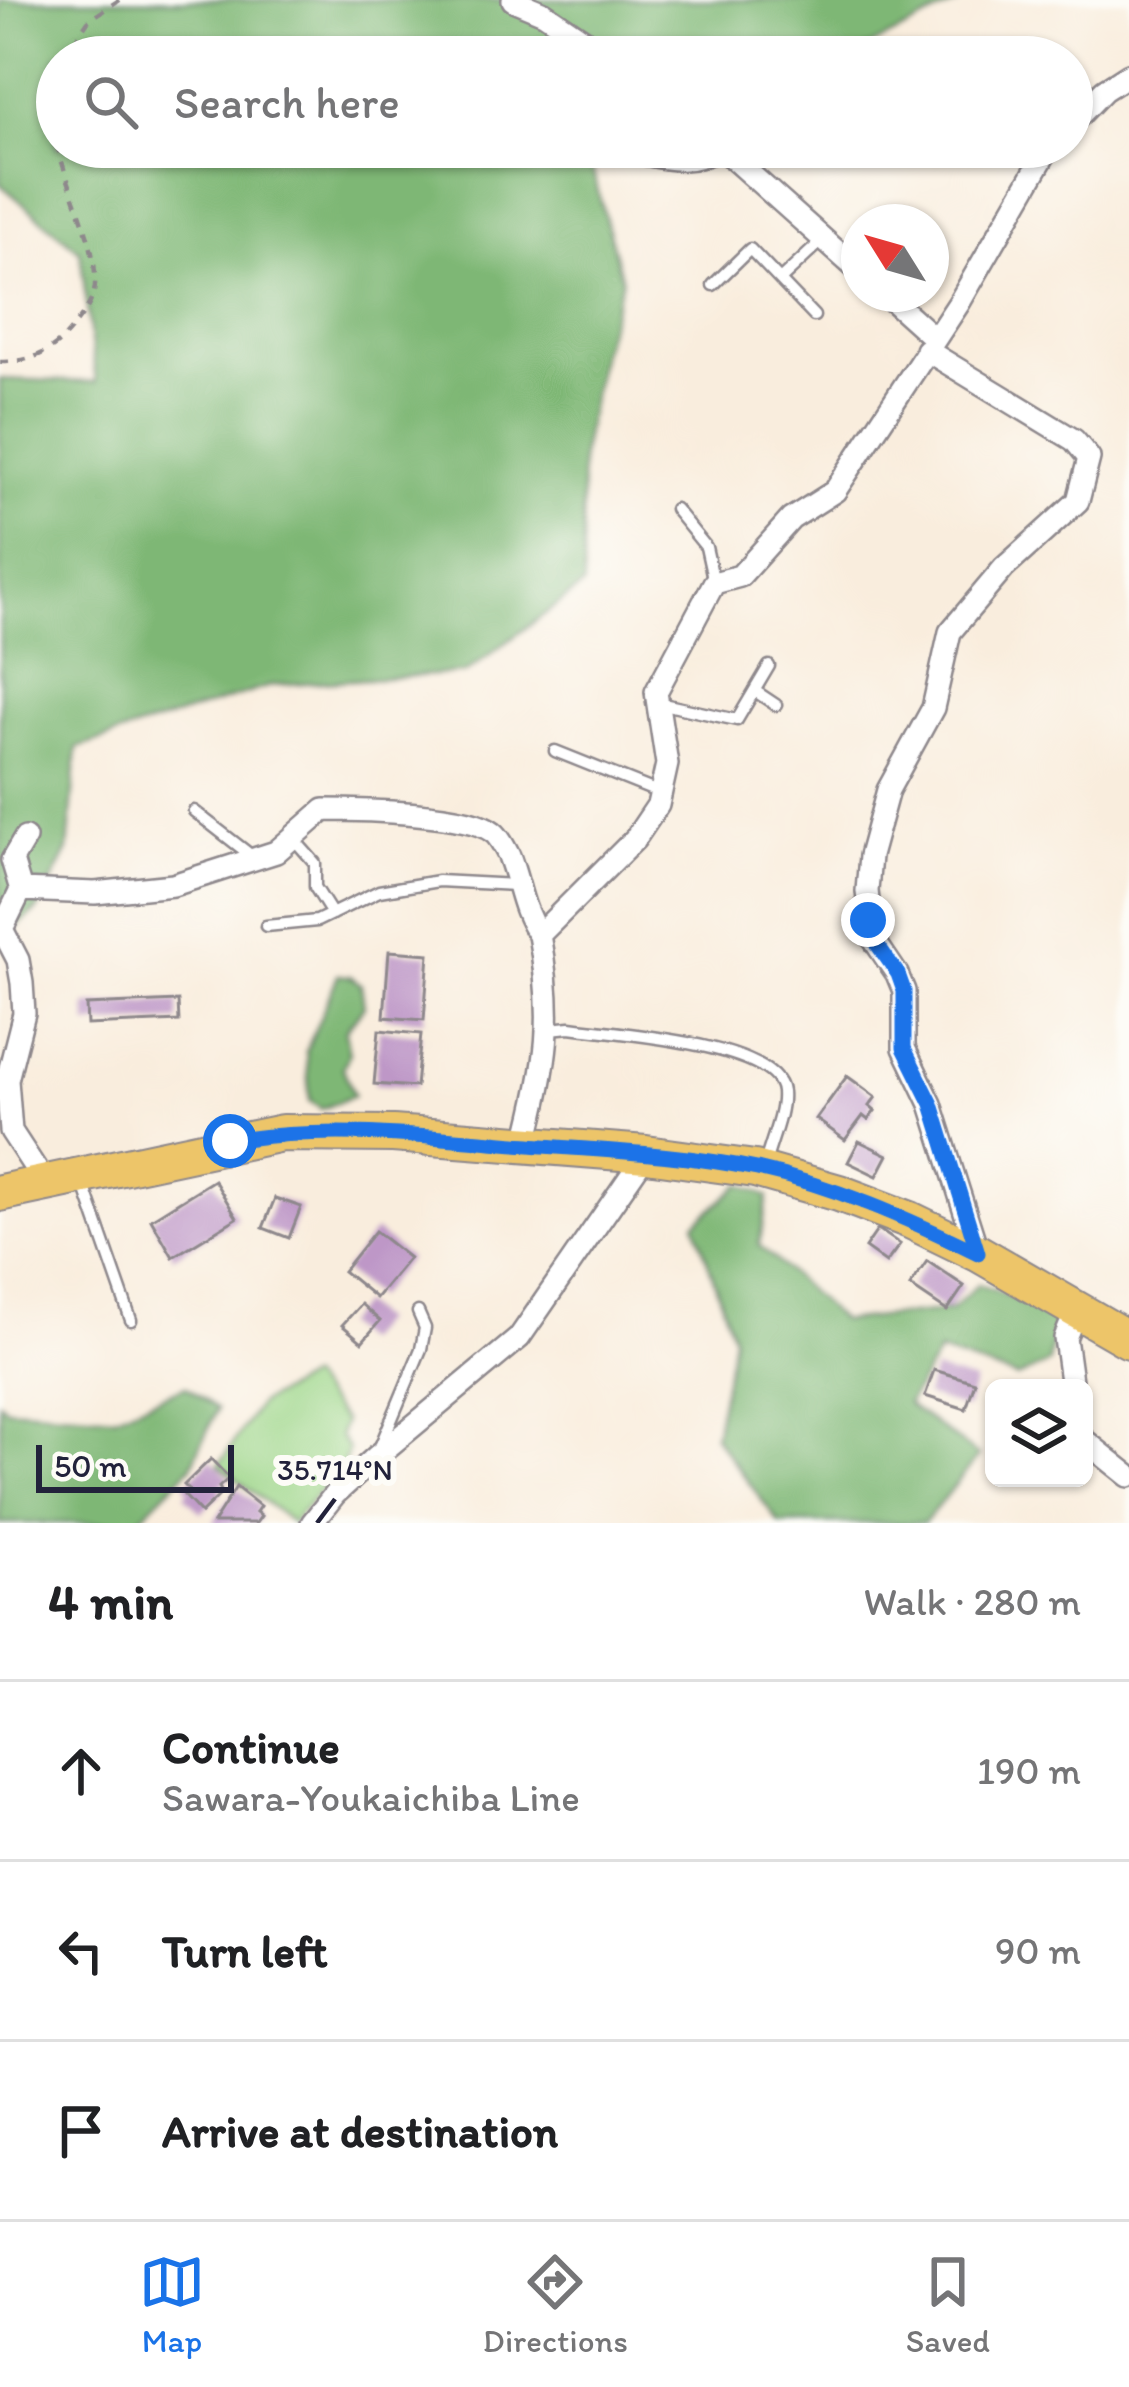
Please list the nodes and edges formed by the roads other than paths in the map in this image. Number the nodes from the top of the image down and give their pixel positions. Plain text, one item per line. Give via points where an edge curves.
1 (513, 0) edge
2 (578, 36) edge
3 (1129, 74) edge
4 (1093, 101) edge
5 (744, 168) edge
6 (1037, 168) edge
7 (824, 239) junction
8 (841, 255) edge
9 (779, 280) junction
10 (713, 285) dead end
11 (901, 312) edge
12 (814, 316) dead end
13 (930, 344) junction
14 (675, 509) dead end
15 (714, 584) junction
16 (769, 666) dead end
17 (755, 691) junction
18 (658, 703) junction
19 (776, 705) dead end
20 (555, 751) dead end
21 (660, 794) junction
22 (194, 811) dead end
23 (25, 838) dead end
24 (293, 838) junction
25 (258, 860) junction
26 (515, 885) junction
27 (21, 890) junction
28 (332, 914) junction
29 (266, 926) dead end
30 (538, 935) junction
31 (550, 1029) junction
32 (6, 1131) edge
33 (526, 1145) junction
34 (646, 1154) junction
35 (763, 1171) junction
36 (63, 1179) junction
37 (0, 1193) edge
38 (978, 1253) junction
39 (1076, 1311) junction
40 (418, 1312) dead end
41 (131, 1321) dead end
42 (1129, 1340) edge
43 (1071, 1379) edge
44 (1093, 1447) edge
45 (377, 1456) junction
46 (1129, 1476) edge
47 (312, 1523) edge

1 - 2 street
3 - 4 street
5 - 7 street
6 - 13 street
7 - 8 street
7 - 9 lane
9 - 10 lane via 750,249
9 - 12 lane
11 - 13 street
13 - 15 street via 835,491 791,519 740,576
13 - 38 street via 1089,458 1078,501 1004,568 950,632 933,708 888,790 870,856 872,937 904,991 904,1048 932,1104
14 - 15 lane via 706,547
15 - 18 street via 656,692
16 - 17 lane
17 - 18 lane via 737,720
17 - 19 lane
18 - 21 street via 667,764
20 - 21 lane
21 - 30 street via 634,839
22 - 25 lane
23 - 27 street via 12,860
24 - 25 street
24 - 26 street via 324,810 469,822 494,832
24 - 28 lane via 316,863 315,887
25 - 27 street via 128,891
26 - 28 lane via 438,881 380,891
26 - 30 street
27 - 32 street via 2,929 18,960 24,1013 7,1080
28 - 29 lane
30 - 31 street
31 - 33 street
31 - 35 lane via 716,1047 776,1074 783,1093
32 - 36 street
33 - 34 main road
33 - 36 main road via 282,1133
34 - 35 main road
34 - 45 street via 519,1338
35 - 38 main road via 892,1213
36 - 37 main road
36 - 41 lane
38 - 39 main road
39 - 42 main road
39 - 43 street via 1065,1338
40 - 45 lane via 421,1349
44 - 46 street
45 - 47 street

